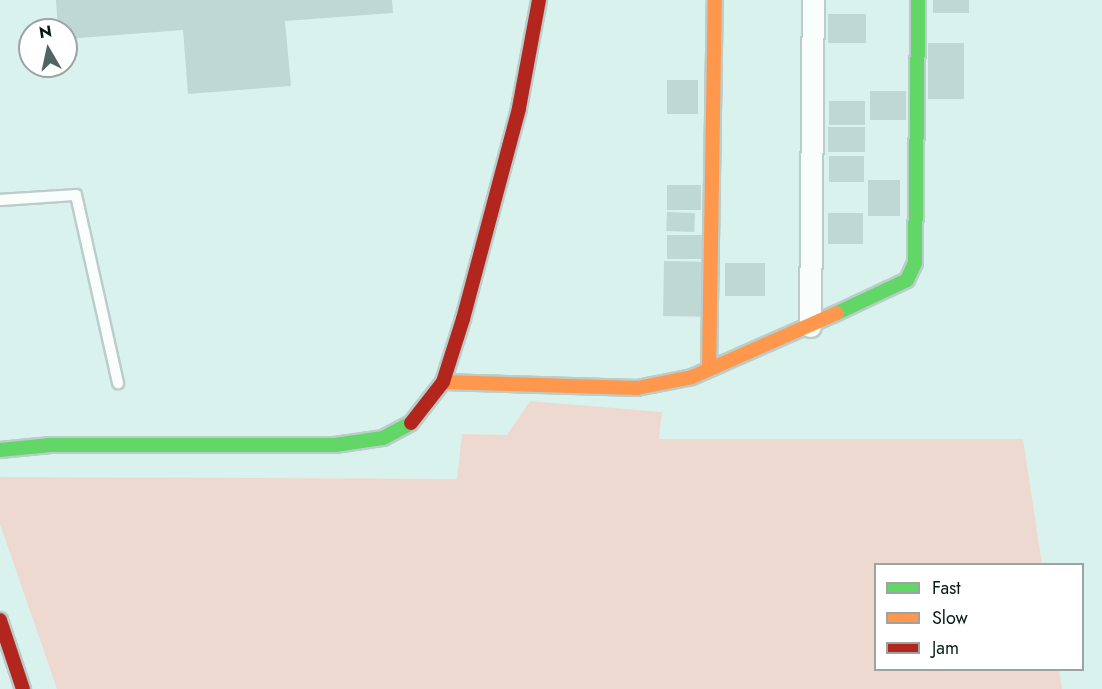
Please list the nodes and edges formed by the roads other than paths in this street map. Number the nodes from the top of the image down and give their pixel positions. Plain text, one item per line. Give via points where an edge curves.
1 (539, 0) edge
2 (715, 0) edge
3 (813, 0) edge
4 (918, 0) edge
5 (0, 200) edge
6 (810, 326) junction
7 (709, 369) junction
8 (443, 382) junction
9 (118, 383) dead end
10 (0, 450) edge
11 (0, 620) edge
12 (23, 689) edge

1 - 8 street via 519,108
2 - 7 street
3 - 6 street
4 - 6 street via 915,263 907,280 893,289
5 - 9 lane via 76,195
6 - 7 street
7 - 8 street via 692,377 637,388
8 - 10 street via 414,421 383,438 335,445 51,445
11 - 12 street

